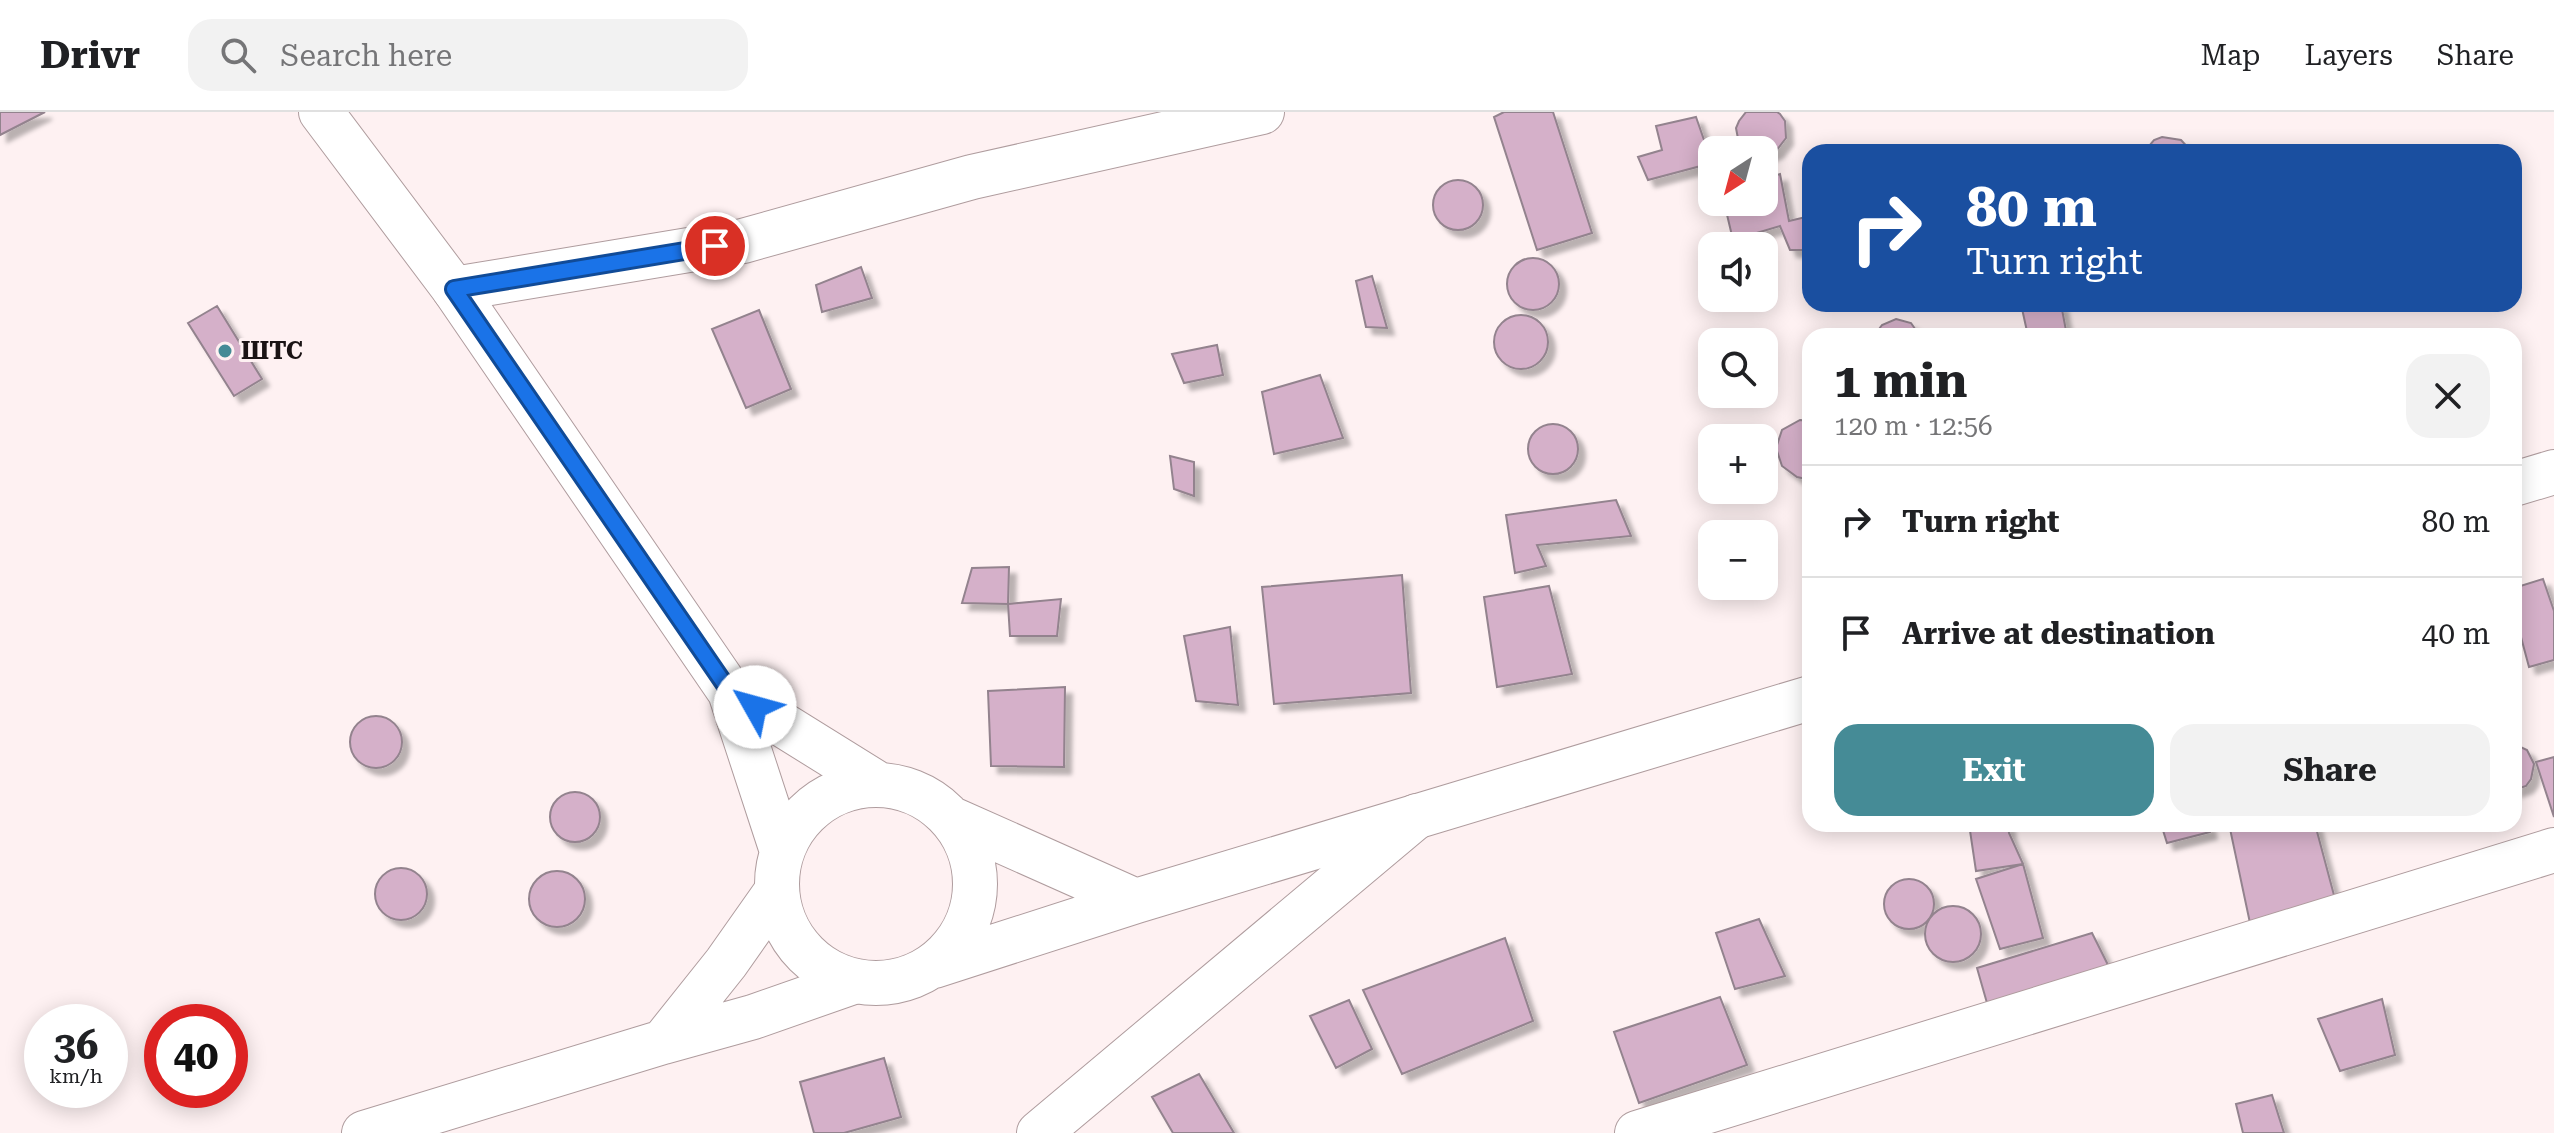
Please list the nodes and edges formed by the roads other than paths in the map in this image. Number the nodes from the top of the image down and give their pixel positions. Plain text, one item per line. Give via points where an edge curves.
1 (321, 112) edge
2 (1262, 112) edge
3 (454, 289) junction
4 (2554, 472) edge
5 (2522, 482) edge
6 (730, 692) junction
7 (1802, 700) edge
8 (878, 784) junction
9 (1417, 816) junction
10 (952, 819) junction
11 (2554, 850) edge
12 (779, 872) junction
13 (1136, 901) junction
14 (934, 966) junction
15 (853, 982) junction
16 (663, 1042) junction
17 (364, 1133) edge
18 (1039, 1133) edge
19 (1637, 1133) edge

1 - 3 street
2 - 3 street via 972,177 743,241
3 - 6 street
4 - 5 street
6 - 8 street
6 - 12 street
7 - 9 street
8 - 10 street via 919,793
8 - 12 street via 837,792 803,815
9 - 13 street
9 - 18 street
10 - 13 street
10 - 14 street via 972,855 976,896 962,936
11 - 19 street
12 - 15 street via 788,933 816,964
12 - 16 street via 726,963
13 - 14 street
14 - 15 street via 895,983
15 - 16 street
16 - 17 street

